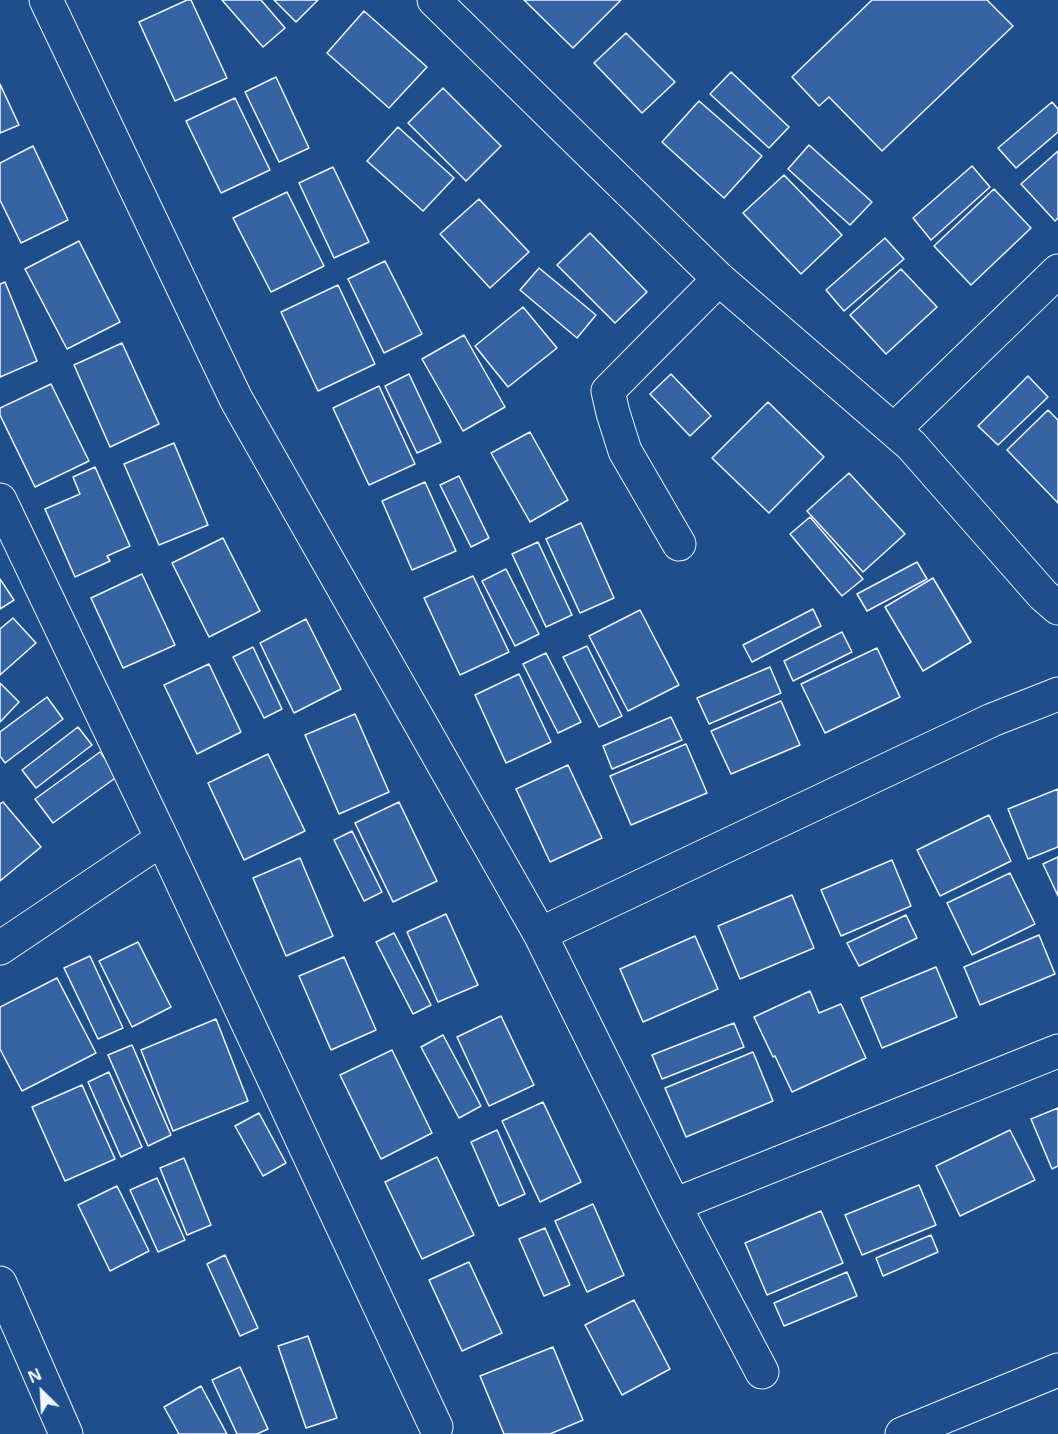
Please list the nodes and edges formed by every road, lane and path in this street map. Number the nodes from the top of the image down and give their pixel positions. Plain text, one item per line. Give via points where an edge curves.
1 (46, 0) edge
2 (434, 0) edge
3 (1058, 271) edge
4 (719, 279) junction
5 (897, 432) junction
6 (0, 500) edge
7 (679, 544) dead end
8 (1058, 608) edge
9 (1058, 694) edge
10 (162, 839) junction
11 (540, 934) junction
12 (0, 948) edge
13 (1058, 1051) edge
14 (674, 1205) junction
15 (0, 1283) edge
16 (1058, 1370) edge
17 (762, 1372) dead end
18 (436, 1427) dead end
19 (66, 1434) edge
20 (902, 1434) edge

1 - 11 street via 236,399
2 - 4 street
3 - 5 street via 901,423
4 - 5 street
4 - 7 street via 608,391 626,451
5 - 8 street
6 - 10 street
9 - 11 street via 992,720
10 - 12 street
10 - 18 street
11 - 14 street
13 - 14 street
14 - 17 street
15 - 19 street
16 - 20 street

